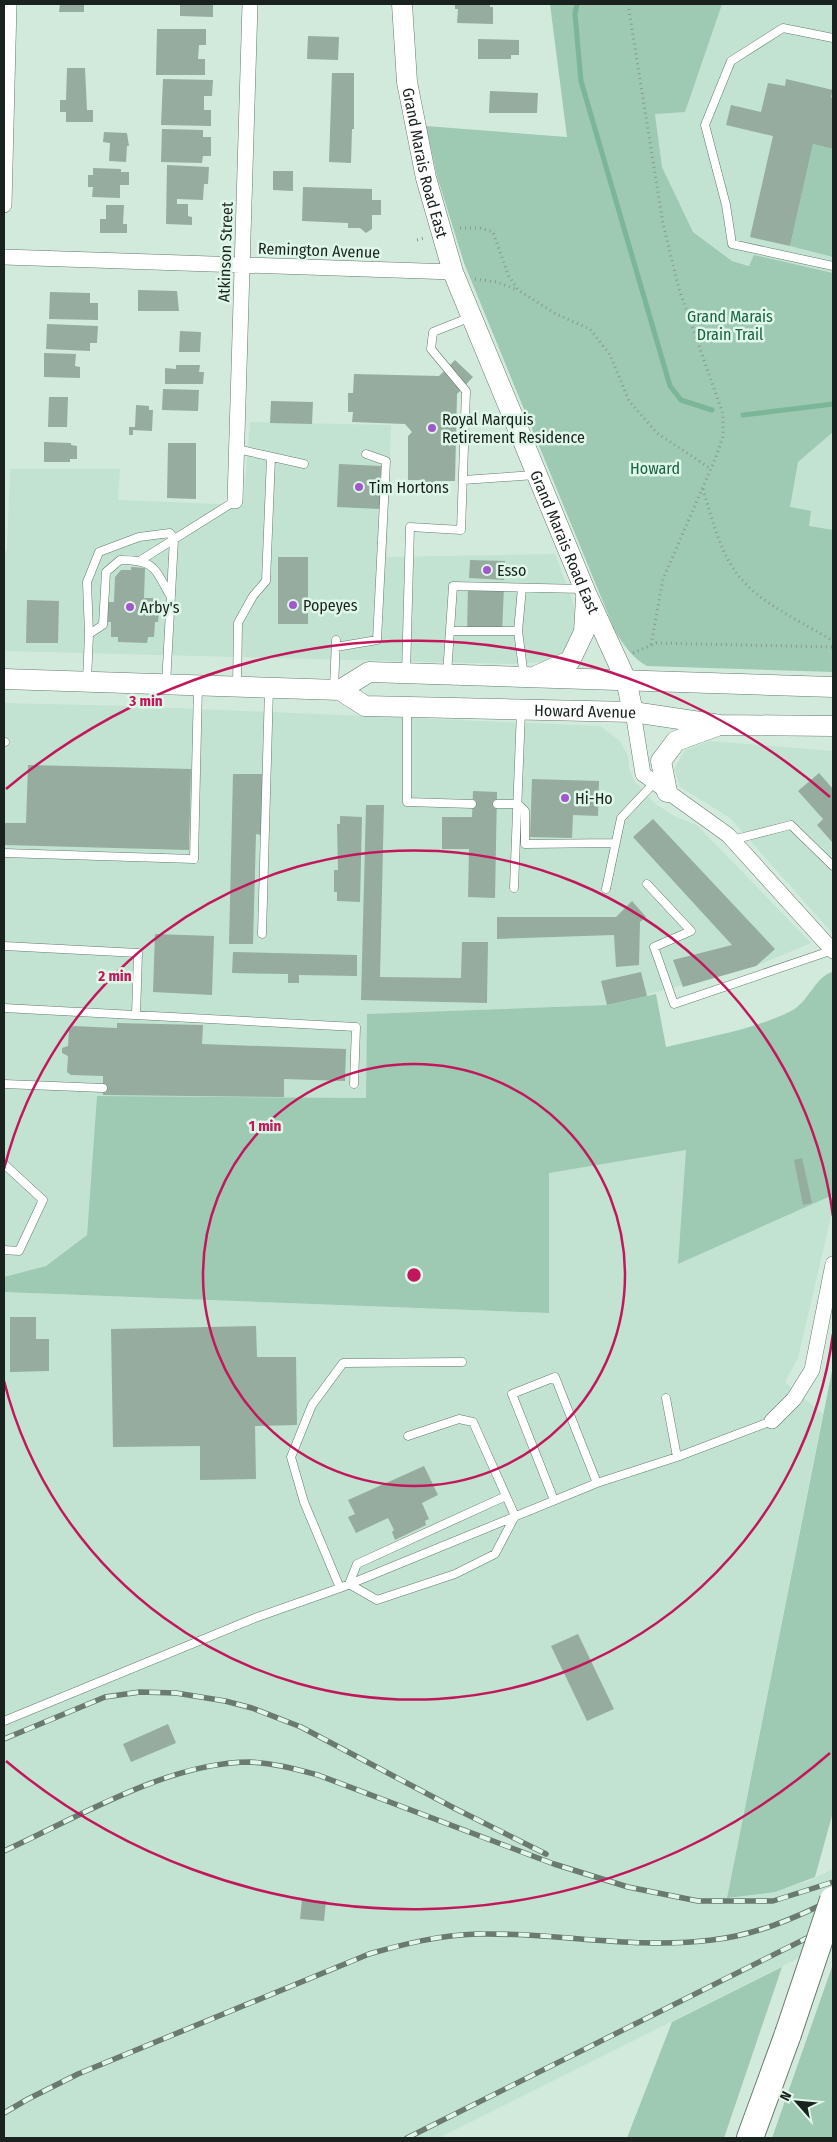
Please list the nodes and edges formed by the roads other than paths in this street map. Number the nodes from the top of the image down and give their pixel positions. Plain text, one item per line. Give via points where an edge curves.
1 (9, 4) edge
2 (250, 4) edge
3 (402, 4) edge
4 (833, 38) edge
5 (4, 205) edge
6 (4, 257) edge
7 (242, 265) junction
8 (833, 266) edge
9 (462, 275) junction
10 (471, 317) junction
11 (237, 449) junction
12 (366, 454) dead end
13 (271, 457) junction
14 (304, 464) dead end
15 (537, 475) junction
16 (463, 480) junction
17 (235, 501) joint
18 (174, 539) junction
19 (141, 560) junction
20 (522, 588) junction
21 (585, 591) junction
22 (171, 597) junction
23 (450, 631) junction
24 (518, 631) junction
25 (89, 634) junction
26 (406, 673) junction
27 (447, 674) junction
28 (529, 677) junction
29 (4, 679) edge
30 (626, 680) junction
31 (87, 682) junction
32 (166, 684) junction
33 (198, 685) junction
34 (237, 686) junction
35 (833, 687) edge
36 (269, 688) junction
37 (337, 690) junction
38 (407, 707) junction
39 (522, 709) junction
40 (633, 712) junction
41 (720, 725) junction
42 (833, 726) edge
43 (661, 787) junction
44 (472, 804) dead end
45 (497, 804) dead end
46 (518, 804) junction
47 (732, 840) junction
48 (616, 843) junction
49 (4, 853) edge
50 (833, 866) edge
51 (647, 884) dead end
52 (514, 888) dead end
53 (606, 889) dead end
54 (262, 934) dead end
55 (4, 946) edge
56 (833, 950) edge
57 (4, 1008) edge
58 (136, 1015) junction
59 (4, 1084) edge
60 (354, 1084) dead end
61 (103, 1088) dead end
62 (4, 1164) edge
63 (4, 1250) edge
64 (833, 1264) edge
65 (462, 1362) dead end
66 (666, 1398) dead end
67 (772, 1421) joint
68 (408, 1436) dead end
69 (677, 1458) junction
70 (597, 1483) junction
71 (506, 1496) junction
72 (554, 1500) junction
73 (515, 1516) junction
74 (349, 1584) junction
75 (340, 1588) junction
76 (4, 1721) edge
77 (833, 1900) edge
78 (750, 2138) edge

1 - 5 street
2 - 7 street, Atkinson Street
3 - 9 main road, Grand Marais Road East via 407,82 426,178
4 - 8 lane via 783,28 731,60 705,126 726,204 732,244
6 - 7 street, Remington Avenue
7 - 9 street, Remington Avenue
7 - 11 street, Atkinson Street
9 - 10 main road, Grand Marais Road East
10 - 15 main road, Grand Marais Road East
10 - 16 lane via 433,332 431,349 466,391
11 - 13 lane
11 - 17 street, Atkinson Street
12 - 37 lane via 386,461 377,640 336,644
13 - 14 lane
13 - 34 lane via 266,580 238,622
15 - 16 lane
15 - 21 main road, Grand Marais Road East
16 - 26 lane via 461,530 410,527
17 - 18 lane
18 - 19 lane
18 - 22 lane
18 - 25 lane via 170,533 139,537 99,552 87,582
19 - 22 lane via 154,568
19 - 25 lane via 120,560 106,572 103,625
20 - 21 lane
20 - 23 lane via 453,586
20 - 24 lane
21 - 28 main road via 584,632 570,661
21 - 30 main road, Grand Marais Road East
22 - 32 lane
23 - 24 lane
23 - 27 lane
24 - 28 lane
25 - 31 lane
26 - 27 main road, Howard Avenue
26 - 37 main road, Howard Avenue via 369,672
27 - 28 main road, Howard Avenue
28 - 30 main road, Howard Avenue
29 - 31 main road
30 - 35 main road, Howard Avenue
30 - 40 main road, Grand Marais Road East
31 - 32 main road
32 - 33 main road
33 - 34 main road
33 - 49 lane via 194,859
34 - 36 main road
36 - 37 main road
36 - 54 lane
37 - 38 main road, Howard Avenue via 365,706
38 - 39 main road, Howard Avenue
38 - 44 lane via 407,802
39 - 40 main road, Howard Avenue
39 - 46 lane
40 - 41 main road, Howard Avenue
40 - 43 street, Grand Marais Road East via 643,774
41 - 42 main road, Howard Avenue
41 - 43 main road via 676,741 661,761
43 - 47 street, Grand Marais Road East
43 - 48 lane via 621,818
45 - 46 lane
46 - 48 lane via 525,811 526,844
46 - 52 lane
47 - 50 lane via 791,825
47 - 56 street, Grand Marais Road East
48 - 53 lane
51 - 56 lane via 691,931 654,946 674,1004
55 - 58 lane via 138,953
57 - 58 lane
58 - 60 lane via 356,1027
59 - 61 lane
62 - 63 lane via 43,1200 19,1251
64 - 67 street via 812,1370 794,1399
65 - 75 lane via 343,1363 312,1405 291,1457 304,1502
66 - 69 lane
67 - 69 lane
68 - 71 lane via 459,1419 473,1422
69 - 70 lane
70 - 72 lane
70 - 72 lane via 555,1377 512,1394
71 - 73 lane
71 - 74 lane via 358,1564
72 - 73 lane
73 - 74 lane
73 - 74 lane via 495,1554 455,1574 378,1600
74 - 75 lane
75 - 76 lane via 255,1618
77 - 78 highway, bridge

